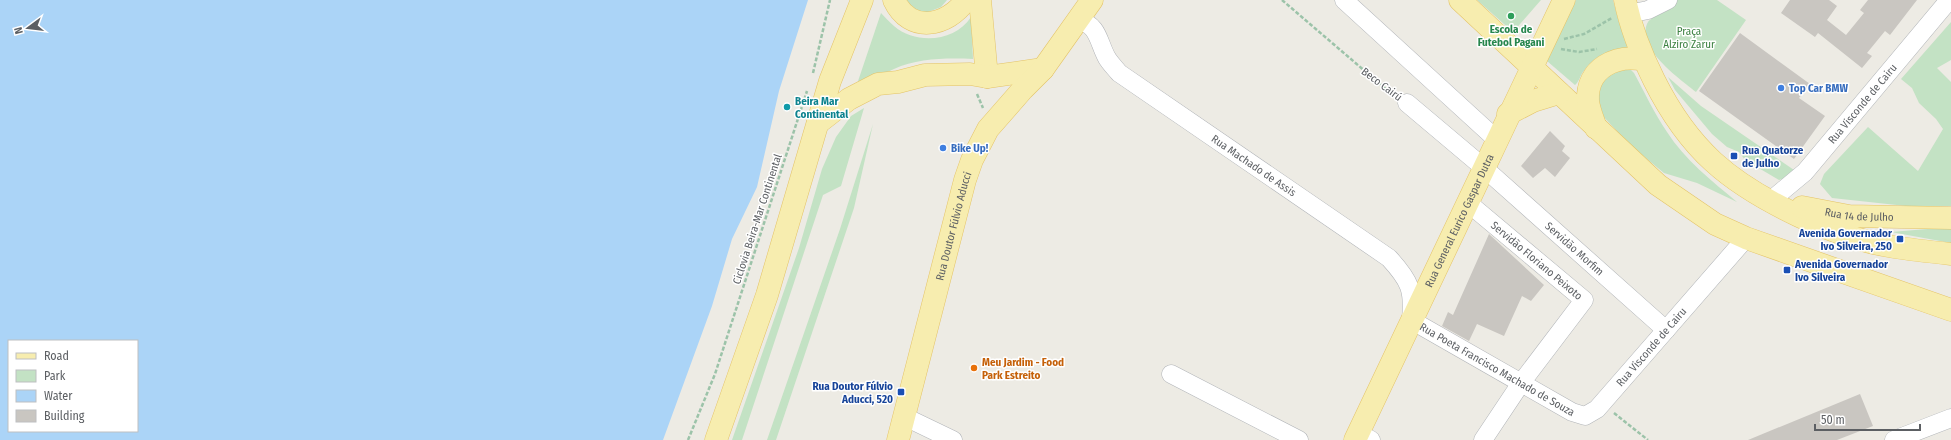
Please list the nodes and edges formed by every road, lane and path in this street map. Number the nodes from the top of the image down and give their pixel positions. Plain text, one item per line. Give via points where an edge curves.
1 (830, 0) edge
2 (862, 0) edge
3 (894, 0) edge
4 (966, 0) edge
5 (980, 0) edge
6 (1092, 0) edge
7 (1282, 0) edge
8 (1344, 0) edge
9 (1460, 0) edge
10 (1564, 0) edge
11 (1573, 0) edge
12 (1668, 0) edge
13 (1949, 0) edge
14 (1627, 7) edge
15 (1078, 20) junction
16 (1552, 42) junction
17 (1605, 48) dead end
18 (1644, 60) junction
19 (1043, 69) junction
20 (1533, 70) junction
21 (812, 75) dead end
22 (987, 77) junction
23 (808, 89) dead end
24 (1559, 93) junction
25 (1407, 103) joint
26 (1508, 114) junction
27 (818, 123) junction
28 (1596, 128) junction
29 (1496, 139) junction
30 (1483, 167) junction
31 (1467, 202) junction
32 (1769, 202) junction
33 (1951, 218) edge
34 (1746, 238) junction
35 (1951, 254) edge
36 (1946, 306) edge
37 (1411, 320) junction
38 (1666, 330) junction
39 (1171, 374) dead end
40 (1521, 383) junction
41 (1610, 410) dead end
42 (903, 416) junction
43 (1585, 416) joint
44 (1951, 418) edge
45 (1361, 438) edge
46 (688, 440) edge
47 (716, 440) edge
48 (898, 440) edge
49 (953, 440) edge
50 (1299, 440) edge
51 (1482, 440) edge
52 (1648, 440) edge
53 (1894, 440) edge

1 - 21 path
2 - 27 main road via 835,69
3 - 4 main road via 899,10 922,23 939,22 958,12
5 - 22 main road
6 - 15 main road, Rua Doutor Fúlvio Aducci
7 - 25 path, Beco Cairú via 1390,93
8 - 29 street
9 - 20 main road
10 - 20 main road, Rua General Eurico Gaspar Dutra
11 - 16 main road, Rua General Eurico Gaspar Dutra
12 - 14 street via 1648,10
13 - 32 street, Rua Visconde de Cairu via 1805,172
14 - 16 path via 1617,16 1578,37
14 - 18 main road
15 - 19 main road, Rua Doutor Fúlvio Aducci
15 - 37 street, Rua Machado de Assis via 1094,29 1108,59 1119,73 1389,258 1402,272 1411,291
16 - 17 path via 1563,50 1579,52
16 - 20 main road, Rua General Eurico Gaspar Dutra
18 - 28 main road via 1631,57 1617,59 1605,65 1596,75 1590,87 1588,101
18 - 32 main road via 1665,101 1688,136 1708,158
19 - 22 main road
19 - 42 main road, Rua Doutor Fúlvio Aducci via 988,129 972,160 964,180
20 - 24 main road
20 - 26 main road, Rua General Eurico Gaspar Dutra
22 - 27 main road via 970,74 925,75 878,84 849,99
23 - 46 path, Ciclovia Beira-Mar Continental via 715,374
24 - 26 main road via 1533,101
24 - 28 main road
25 - 30 street, Beco Cairú
26 - 29 main road, Rua General Eurico Gaspar Dutra
27 - 47 main road via 767,295
28 - 34 main road via 1658,185 1715,224
29 - 30 main road, Rua General Eurico Gaspar Dutra
30 - 31 main road, Rua General Eurico Gaspar Dutra
30 - 38 street, Servidão Morfim
31 - 37 main road, Rua General Eurico Gaspar Dutra
31 - 40 street, Servidão Floriano Peixoto via 1584,300
32 - 33 main road, Rua 14 de Julho via 1849,216
32 - 35 main road via 1845,235 1893,247
34 - 36 main road
34 - 38 street, Rua Visconde de Cairu
37 - 40 street, Rua Poeta Francisco Machado de Souza
37 - 45 main road, Rua General Eurico Gaspar Dutra
38 - 43 street, Rua Visconde de Cairu via 1597,409
39 - 50 street
40 - 43 street, Rua Poeta Francisco Machado de Souza via 1572,412
40 - 51 street, Servidão Floriano Peixoto
41 - 52 path
42 - 48 main road, Rua Doutor Fúlvio Aducci
42 - 49 street
44 - 53 street

